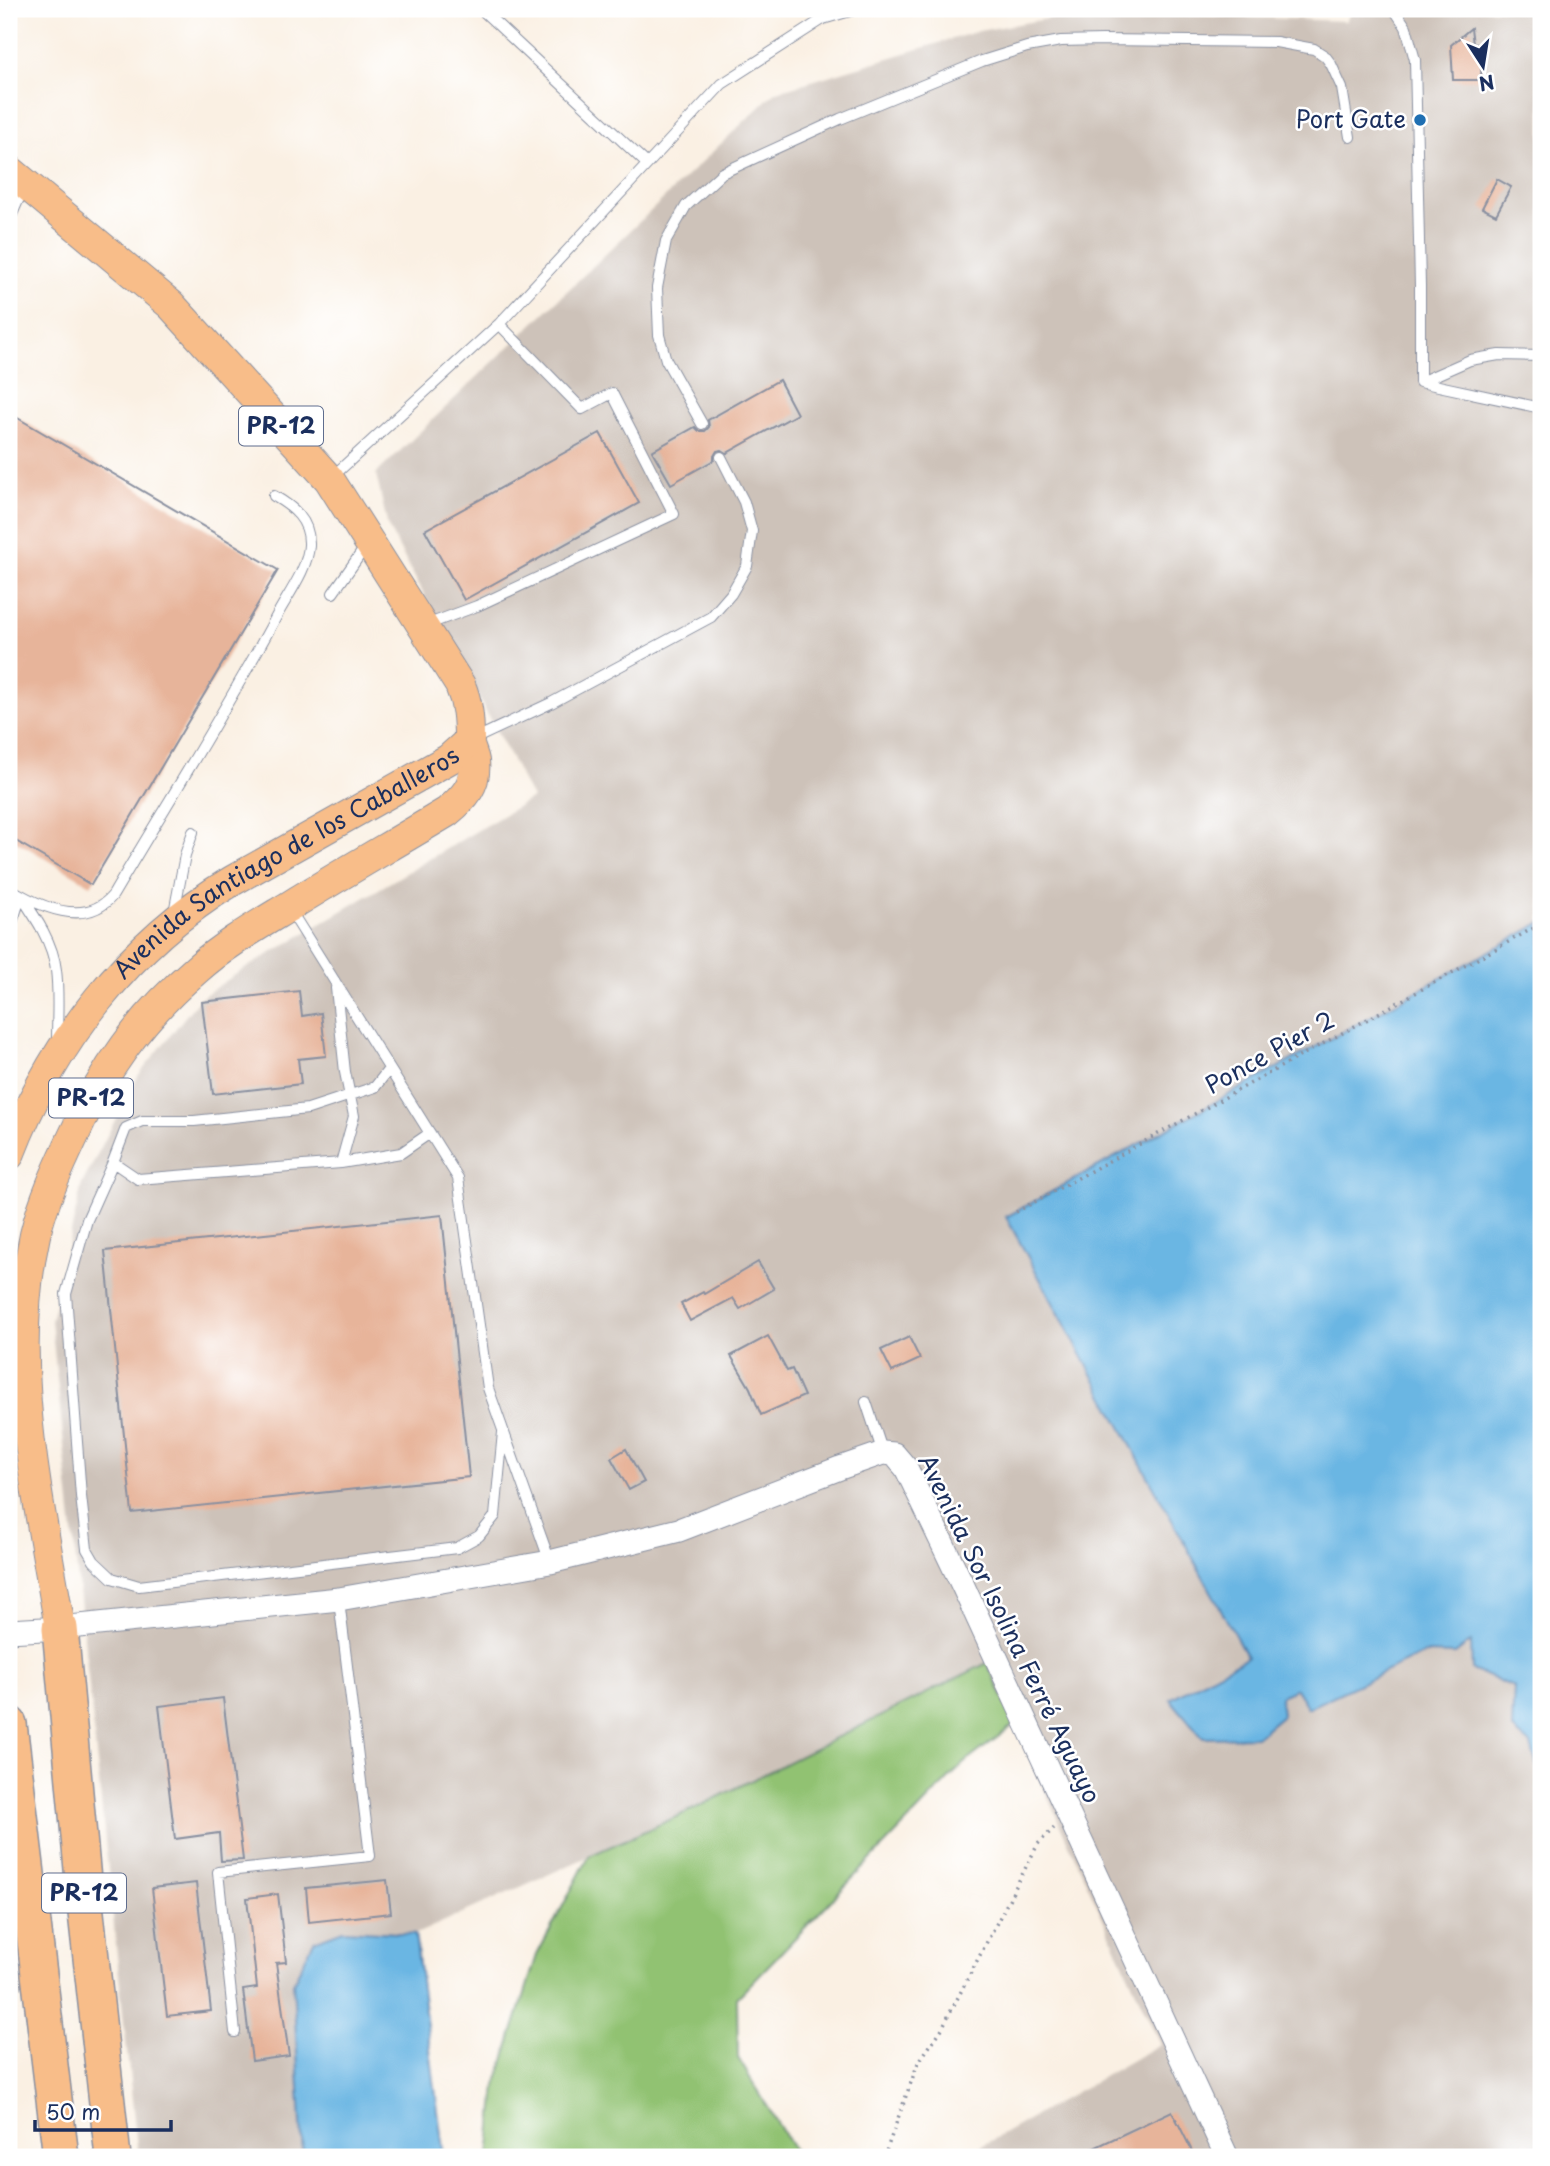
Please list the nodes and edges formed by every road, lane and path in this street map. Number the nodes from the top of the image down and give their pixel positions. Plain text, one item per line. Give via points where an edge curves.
1 (481, 9) edge
2 (857, 9) edge
3 (1394, 9) edge
4 (1350, 137) dead end
5 (646, 163) junction
6 (17, 177) edge
7 (9, 221) edge
8 (499, 324) junction
9 (1541, 356) edge
10 (1420, 382) junction
11 (1541, 408) edge
12 (702, 424) dead end
13 (721, 457) dead end
14 (329, 479) junction
15 (274, 496) dead end
16 (368, 543) junction
17 (333, 593) dead end
18 (422, 626) junction
19 (468, 742) junction
20 (193, 832) dead end
21 (9, 888) edge
22 (21, 896) junction
23 (288, 907) junction
24 (173, 921) junction
25 (1541, 924) edge
26 (9, 931) edge
27 (336, 984) junction
28 (57, 1059) junction
29 (390, 1069) junction
30 (350, 1093) junction
31 (429, 1133) junction
32 (9, 1155) edge
33 (113, 1162) junction
34 (341, 1163) junction
35 (1016, 1212) dead end
36 (866, 1402) dead end
37 (503, 1432) junction
38 (884, 1453) junction
39 (550, 1562) junction
40 (339, 1599) junction
41 (60, 1628) junction
42 (9, 1630) edge
43 (9, 1724) edge
44 (1064, 1803) junction
45 (235, 2032) dead end
46 (61, 2157) edge
47 (113, 2157) edge
48 (884, 2157) edge
49 (1227, 2157) edge

1 - 5 lane
2 - 5 lane via 823,19 722,84
3 - 10 lane via 1406,27 1415,60
4 - 12 lane via 1342,88 1325,56 1276,41 1102,40 1027,47 840,119 722,173 686,206 666,241 657,288 659,335 666,360
5 - 8 lane
6 - 7 lane
6 - 14 main road, Avenida Santiago de los Caballeros / PR-12 via 171,305
8 - 14 lane
8 - 18 lane via 582,409 612,393 674,514 477,606
9 - 10 lane via 1470,360
10 - 11 lane
13 - 19 lane via 744,502 752,531 747,566 711,617
14 - 16 main road, Avenida Santiago de los Caballeros / PR-12
15 - 22 lane via 302,517 308,530 305,562 113,895 93,911 76,914
16 - 17 lane
16 - 18 main road, Avenida Santiago de los Caballeros / PR-12
18 - 19 main road, Avenida Santiago de los Caballeros / PR-12 via 464,694 470,722
19 - 23 main road, Avenida Santiago de los Caballeros / PR-12 via 474,772 464,798
19 - 24 main road, Avenida Santiago de los Caballeros / PR-12 via 449,759 232,881
20 - 24 lane
21 - 22 lane
22 - 26 lane
22 - 28 lane via 55,962
23 - 27 lane
23 - 41 main road, Avenida Santiago de los Caballeros / PR-12 via 198,968 143,1022 100,1081 45,1202 29,1266 23,1366
24 - 28 main road, Avenida Santiago de los Caballeros / PR-12 via 105,989
25 - 35 path, Ponce Pier 2
27 - 29 lane
27 - 30 lane
28 - 32 main road, Avenida Santiago de los Caballeros / PR-12
29 - 30 lane via 375,1087
29 - 31 lane
30 - 33 lane via 308,1109 194,1121 142,1121 126,1128
30 - 34 lane via 354,1116
31 - 34 lane via 401,1153
31 - 37 lane via 458,1178 488,1388
33 - 34 lane via 138,1179
33 - 37 lane via 87,1220 66,1294 87,1549 112,1578 139,1586 457,1548 478,1536 495,1516
36 - 38 lane
37 - 39 lane
38 - 39 street, Avenida Sor Isolina Ferré Aguayo via 679,1530
38 - 44 street, Avenida Sor Isolina Ferré Aguayo via 894,1454 906,1468
39 - 40 street, Avenida Sor Isolina Ferré Aguayo
40 - 41 street, Avenida Sor Isolina Ferré Aguayo
40 - 45 lane via 370,1856 218,1872
41 - 42 street, Avenida Sor Isolina Ferré Aguayo
41 - 47 highway, Avenida Santiago de los Caballeros / PR-12
43 - 46 highway, PR-12
44 - 48 path via 941,2030 918,2063
44 - 49 street, Avenida Sor Isolina Ferré Aguayo

